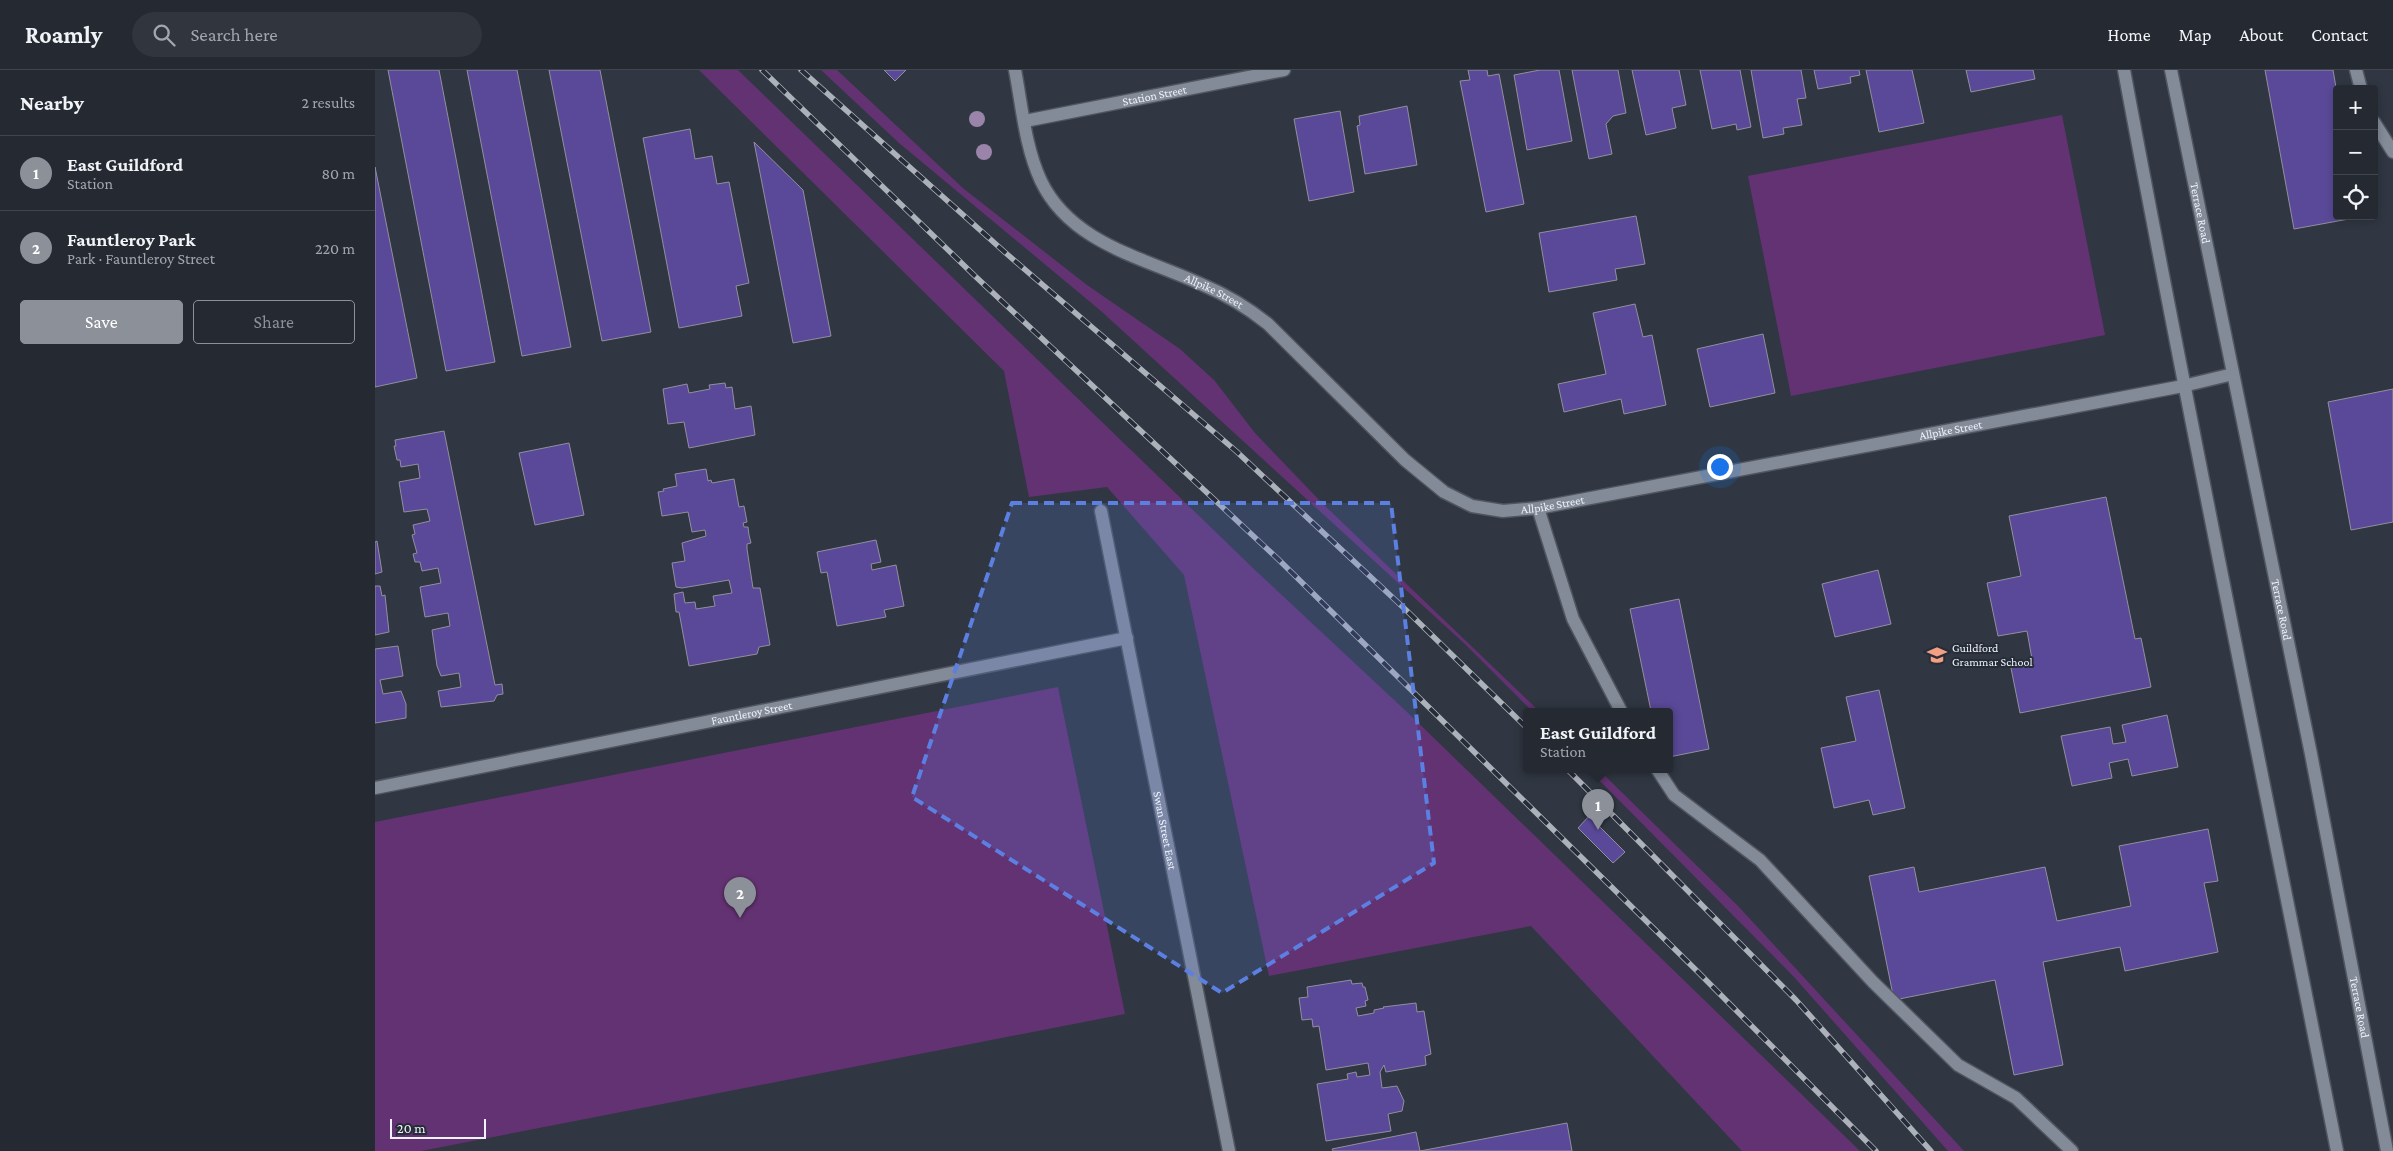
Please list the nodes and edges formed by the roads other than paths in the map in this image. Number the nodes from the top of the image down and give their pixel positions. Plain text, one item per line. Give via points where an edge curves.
1 (1015, 70) edge
2 (1284, 70) edge
3 (2124, 70) edge
4 (2171, 70) edge
5 (2356, 70) edge
6 (2360, 85) edge
7 (1025, 120) junction
8 (2378, 128) edge
9 (2393, 152) edge
10 (2233, 374) junction
11 (2183, 386) junction
12 (1538, 508) junction
13 (1101, 511) dead end
14 (1127, 638) junction
15 (1619, 708) edge
16 (1660, 773) edge
17 (375, 788) edge
18 (1229, 1151) edge
19 (2072, 1151) edge
20 (2337, 1151) edge
21 (2387, 1151) edge

1 - 7 street, Allpike Street
2 - 7 street, Station Street
3 - 11 street
4 - 10 street, Terrace Road
5 - 6 street
7 - 12 street, Allpike Street via 1033,163 1041,182 1059,210 1080,228 1097,240 1203,285 1252,312 1405,460 1444,492 1472,506 1495,510
8 - 9 street
10 - 11 street, Allpike Street
10 - 21 street, Terrace Road via 2311,754
11 - 12 street, Allpike Street
11 - 20 street
12 - 15 street via 1573,619
13 - 14 street, Swan Street East
14 - 17 street, Fauntleroy Street
14 - 18 street, Swan Street East
16 - 19 street via 1674,795 1760,860 1873,982 1958,1065 2016,1098

